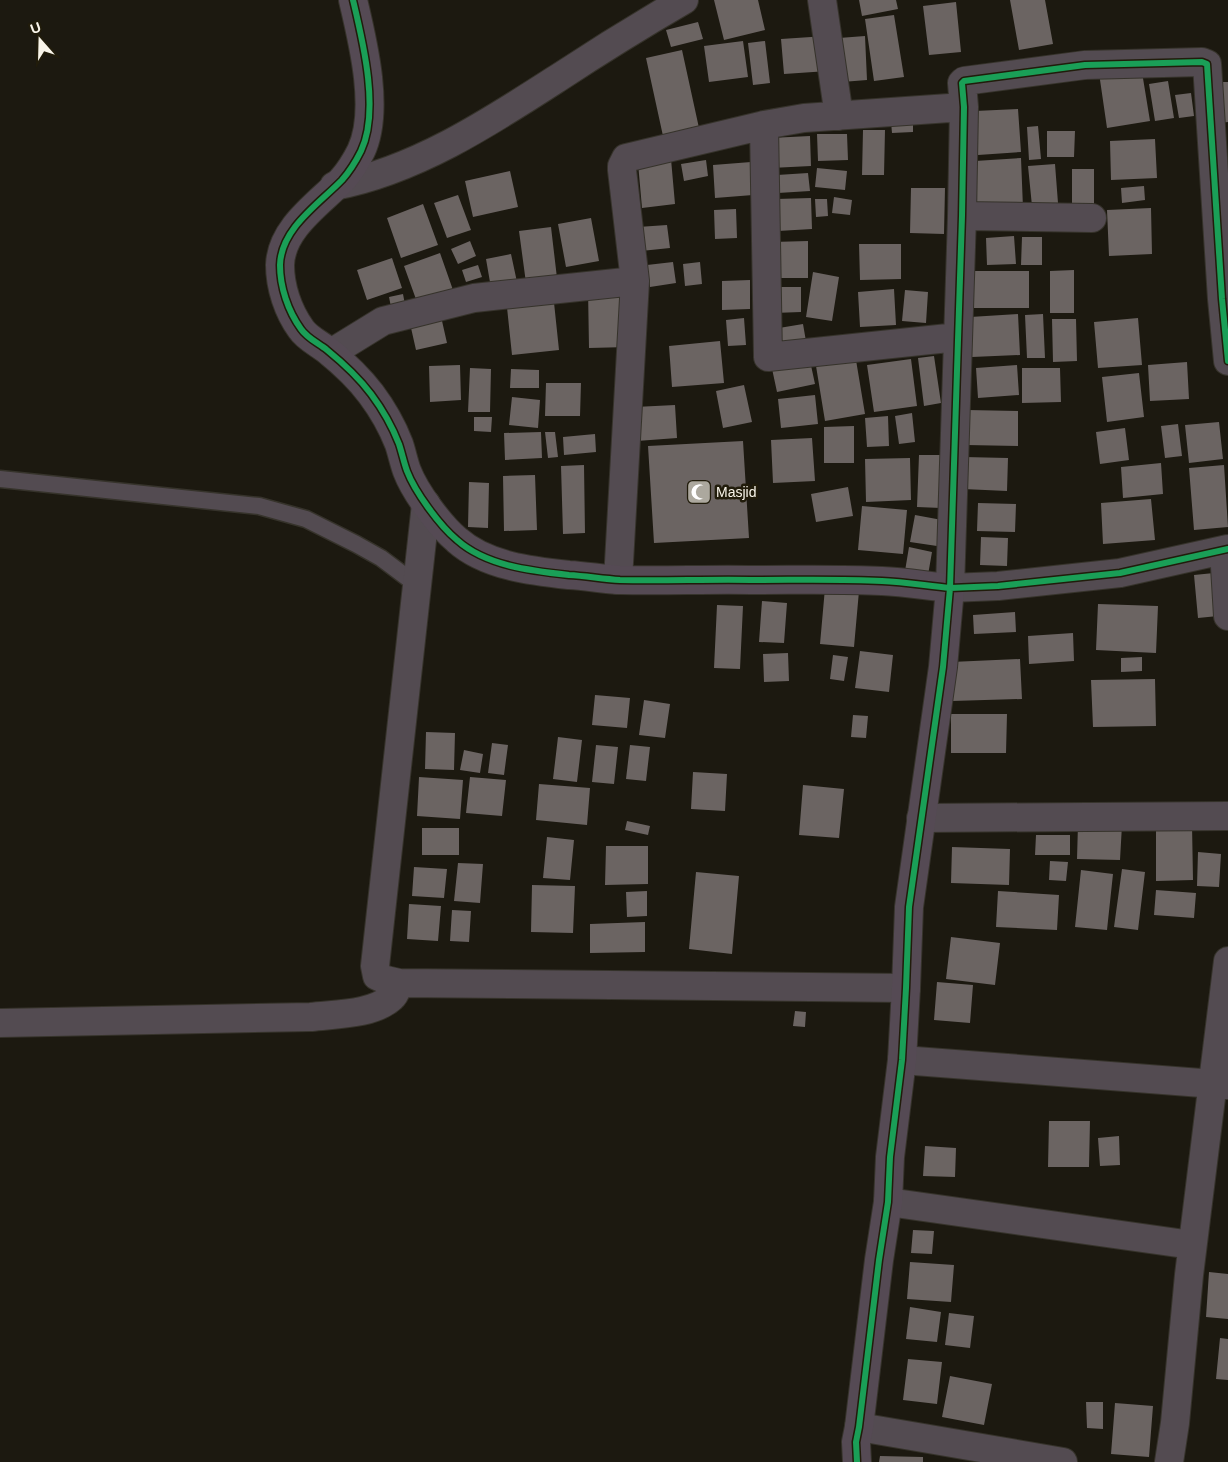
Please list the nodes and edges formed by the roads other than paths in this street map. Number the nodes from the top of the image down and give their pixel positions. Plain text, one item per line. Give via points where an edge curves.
1 (354, 0) edge
2 (684, 0) edge
3 (822, 0) edge
4 (964, 107) junction
5 (840, 116) junction
6 (764, 125) junction
7 (334, 186) junction
8 (962, 216) junction
9 (1092, 218) dead end
10 (1223, 226) edge
11 (635, 281) junction
12 (958, 337) junction
13 (331, 353) junction
14 (1228, 361) edge
15 (0, 478) edge
16 (426, 504) junction
17 (1226, 549) edge
18 (618, 580) junction
19 (417, 585) junction
20 (950, 588) junction
21 (1228, 616) edge
22 (1228, 816) edge
23 (921, 818) junction
24 (1228, 961) edge
25 (399, 983) junction
26 (906, 988) junction
27 (0, 1023) edge
28 (902, 1060) junction
29 (1221, 1085) edge
30 (888, 1202) junction
31 (1192, 1245) junction
32 (860, 1427) junction
33 (857, 1462) edge
34 (1063, 1462) edge
35 (1168, 1462) edge

1 - 7 street via 366,53 368,123 360,153 350,170
2 - 7 street via 454,142 374,176
3 - 5 street
4 - 5 street
4 - 8 street
4 - 10 street via 962,83 965,80 1085,65 1205,62 1209,71
5 - 6 street
6 - 11 street via 626,158 622,170
6 - 12 street via 768,357
7 - 13 street via 295,227 283,248 280,261 283,292 290,309 302,330
8 - 9 street
8 - 12 street
10 - 14 street
11 - 13 street via 474,298 384,321
11 - 18 street
12 - 20 street
13 - 16 street via 359,380 381,408 394,432 407,472
15 - 19 lane via 259,506 306,519 356,544
16 - 18 street via 458,542 480,555 519,568
16 - 19 street
17 - 20 street via 1120,573
17 - 21 street
18 - 20 street via 883,581
19 - 25 street via 374,966 377,976
20 - 23 street via 943,667
22 - 23 street
23 - 26 street via 908,907
24 - 29 street
25 - 26 street
25 - 27 street via 391,998 373,1007 311,1017
26 - 28 street
28 - 29 street
28 - 30 street
29 - 31 street
30 - 31 street
30 - 32 street
31 - 35 street via 1175,1423
32 - 33 street via 856,1442
32 - 34 street

